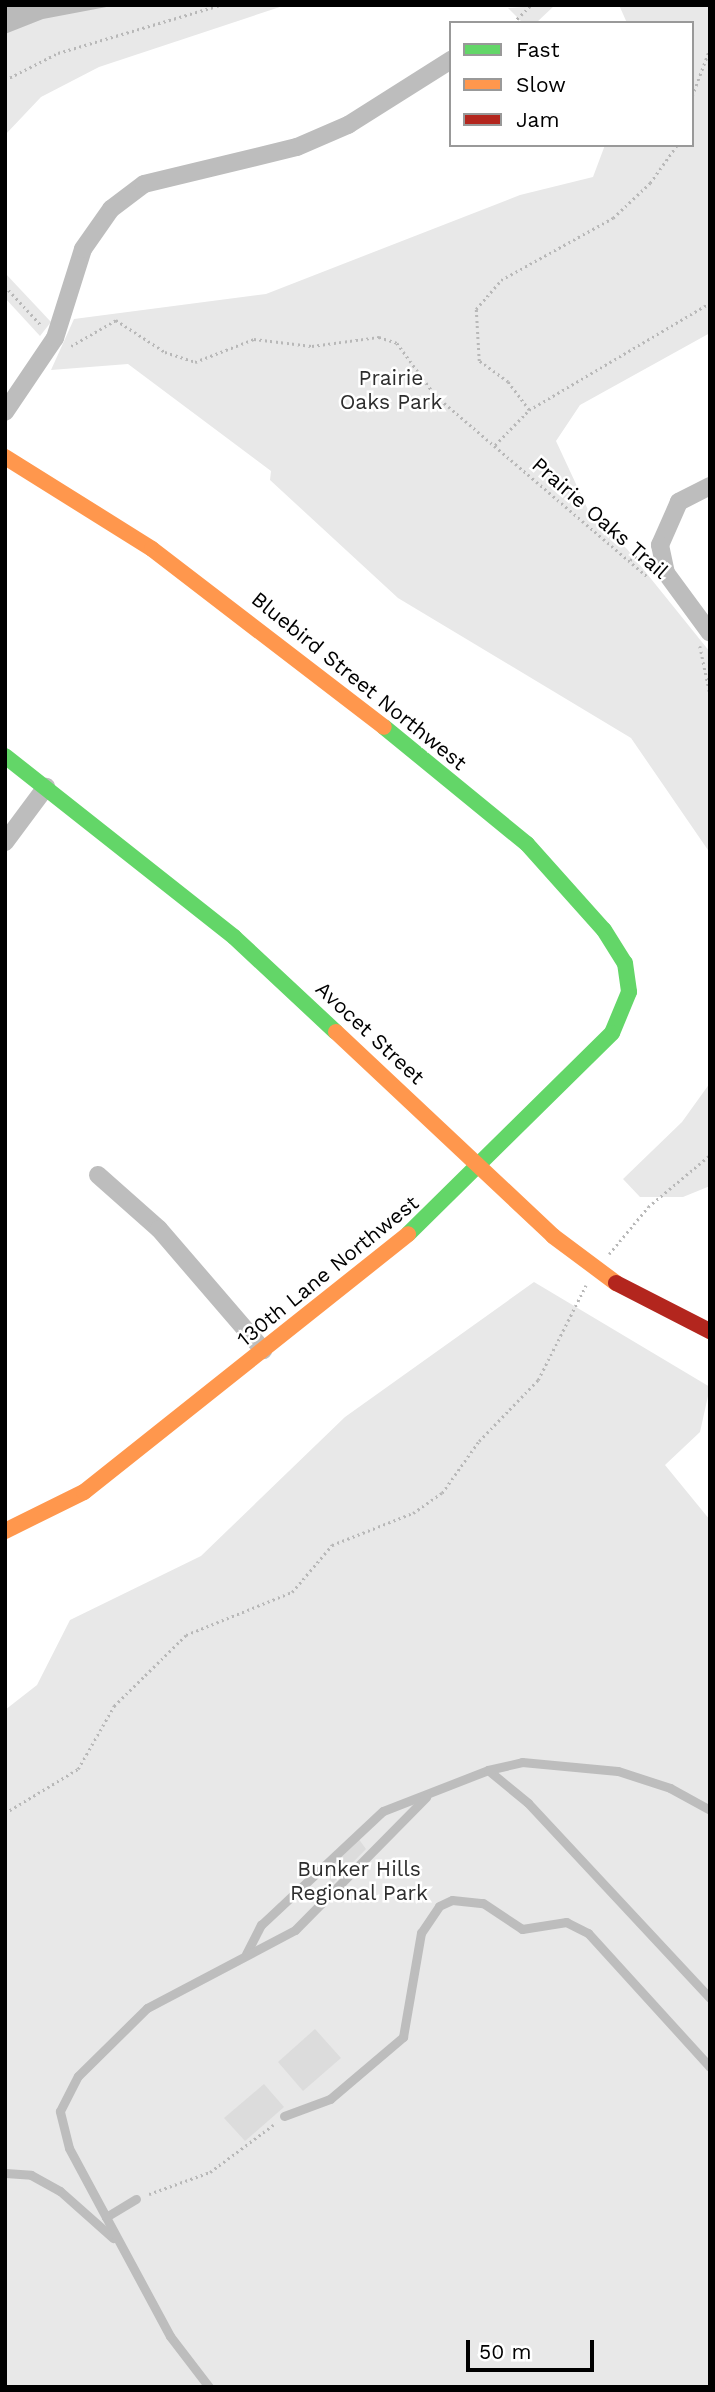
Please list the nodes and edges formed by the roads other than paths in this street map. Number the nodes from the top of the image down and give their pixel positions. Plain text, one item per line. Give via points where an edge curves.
1 (449, 61) edge
2 (5, 412) edge
3 (5, 457) edge
4 (710, 486) edge
5 (704, 635) edge
6 (5, 756) edge
7 (46, 787) junction
8 (5, 842) edge
9 (629, 992) joint
10 (482, 1167) junction
11 (98, 1175) dead end
12 (710, 1331) edge
13 (263, 1350) junction
14 (5, 1531) edge
15 (488, 1770) junction
16 (426, 1797) junction
17 (710, 1810) edge
18 (245, 1955) junction
19 (710, 1998) edge
20 (710, 2067) edge
21 (284, 2116) road end
22 (5, 2173) edge
23 (136, 2199) road end
24 (106, 2217) junction
25 (120, 2244) junction
26 (209, 2387) edge

1 - 2 street via 348,125 297,147 144,184 95,229 55,338
3 - 9 street, Bluebird Street Northwest via 152,549 264,629 527,844 604,930 625,963
4 - 5 street via 679,502 660,545 666,573
6 - 7 street, Avocet Street
7 - 8 street
7 - 10 street, Avocet Street via 234,937
9 - 10 street, 130th Lane Northwest via 612,1032
10 - 12 street, Avocet Street via 553,1236 622,1288
10 - 13 street, 130th Lane Northwest
11 - 13 street via 159,1229
13 - 14 street, 130th Lane Northwest via 84,1492
15 - 16 lane
15 - 17 lane via 522,1762 618,1771 670,1788
15 - 19 lane via 528,1803
16 - 18 lane via 295,1930
16 - 18 lane via 383,1811 261,1925
18 - 24 lane via 147,2008 78,2076 60,2111 69,2148
20 - 21 lane via 588,1933 566,1922 522,1929 483,1903 452,1900 439,1906 421,1933 403,2037 330,2099
22 - 25 lane via 31,2175 60,2191
23 - 24 lane
24 - 25 lane
25 - 26 lane via 170,2336

